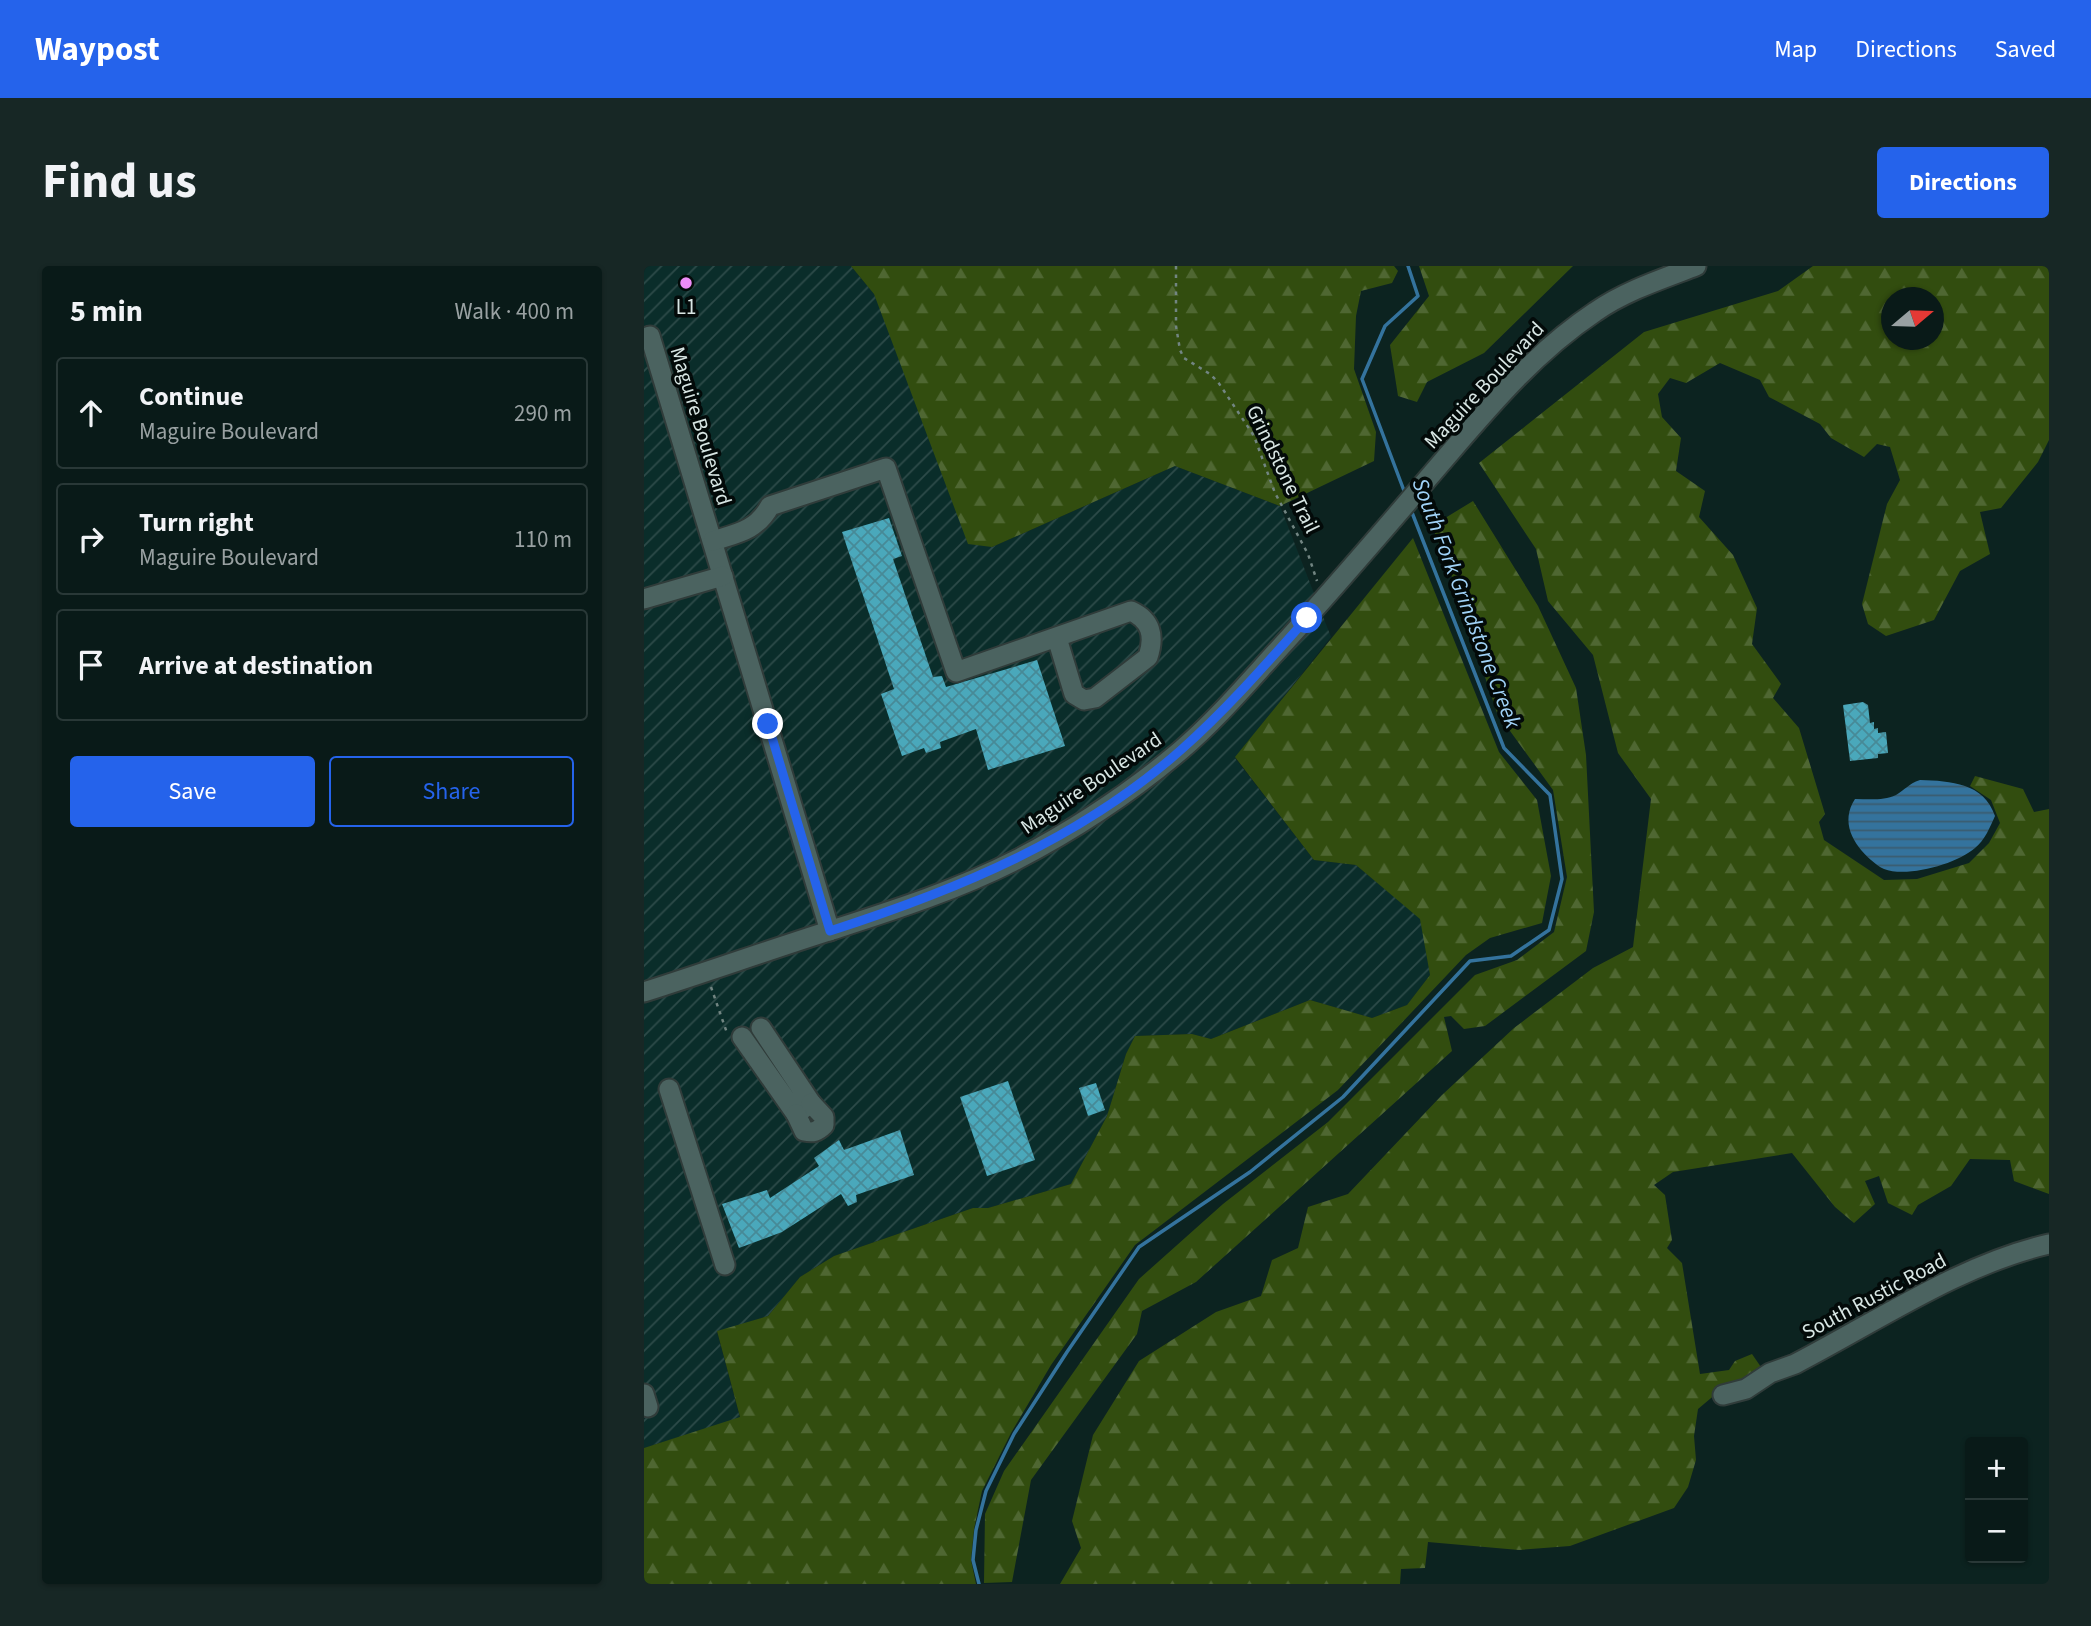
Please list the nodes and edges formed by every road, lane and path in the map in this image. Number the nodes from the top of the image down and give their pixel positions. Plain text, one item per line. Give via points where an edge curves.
1 (1176, 266) edge
2 (1696, 266) edge
3 (647, 337) edge
4 (713, 541) junction
5 (723, 576) junction
6 (1317, 581) dead end
7 (644, 599) edge
8 (1057, 638) junction
9 (830, 931) junction
10 (644, 992) edge
11 (761, 1028) dead end
12 (742, 1037) dead end
13 (669, 1089) dead end
14 (2049, 1244) edge
15 (725, 1265) dead end
16 (1723, 1395) dead end

1 - 6 path, Grindstone Trail via 1180,350 1184,358 1218,382 1254,436
2 - 9 street, Maguire Boulevard via 1598,309 1546,349 1484,412 1234,698 1147,777 1074,828 1014,861 934,896
3 - 4 street, Maguire Boulevard
4 - 5 street, Maguire Boulevard
4 - 8 street via 755,527 770,506 886,468 956,672
5 - 7 street
5 - 9 street, Maguire Boulevard
8 - 8 street via 1131,611 1142,616 1152,638 1148,656 1096,698 1084,700 1074,694
9 - 10 street, Maguire Boulevard
11 - 12 street via 804,1109
13 - 15 street
14 - 16 street, South Rustic Road via 2018,1251 1961,1275 1746,1389

